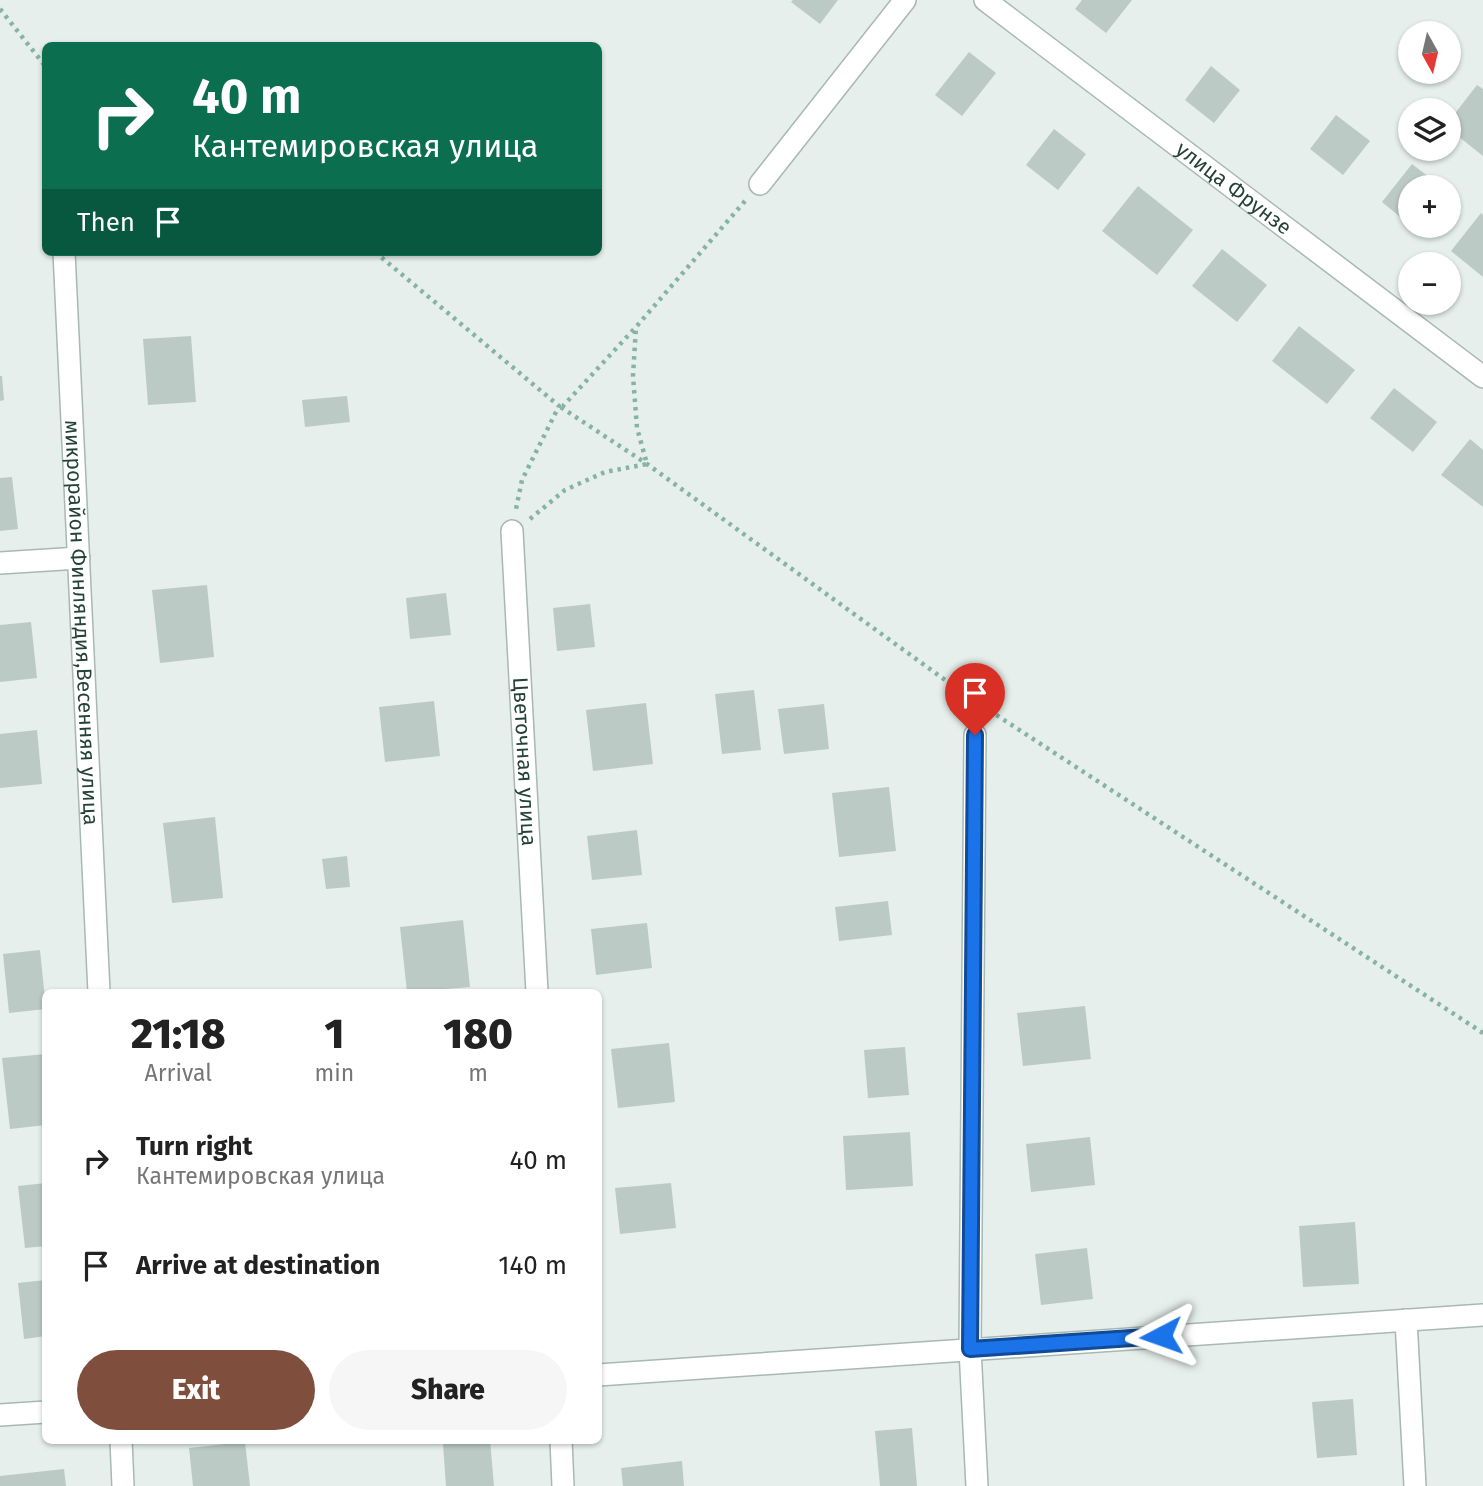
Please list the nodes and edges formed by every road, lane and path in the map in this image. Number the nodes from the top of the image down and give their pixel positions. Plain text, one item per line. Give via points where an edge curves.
1 (905, 0) edge
2 (985, 0) edge
3 (0, 9) edge
4 (42, 62) edge
5 (760, 184) joint
6 (64, 256) edge
7 (380, 256) edge
8 (636, 327) junction
9 (1483, 377) edge
10 (559, 406) junction
11 (647, 464) junction
12 (512, 531) junction
13 (79, 558) junction
14 (0, 563) edge
15 (974, 701) junction
16 (975, 735) joint
17 (99, 989) edge
18 (537, 989) edge
19 (1483, 1033) edge
20 (1483, 1315) edge
21 (1406, 1320) junction
22 (970, 1349) junction
23 (602, 1375) edge
24 (42, 1412) edge
25 (0, 1415) edge
26 (121, 1444) edge
27 (561, 1444) edge
28 (123, 1486) edge
29 (564, 1486) edge
30 (976, 1486) edge
31 (1415, 1486) edge

1 - 5 street
2 - 9 street, улица Фрунзе
3 - 4 path
5 - 8 path
6 - 13 street, микрорайон Финляндия,Весенняя улица
7 - 10 path
8 - 10 path
8 - 11 path via 636,428
10 - 11 path
10 - 12 path via 522,480
11 - 12 path via 605,472 565,490
11 - 15 path
12 - 18 street, Цветочная улица
13 - 14 street
13 - 17 street, микрорайон Финляндия,Весенняя улица
15 - 16 path
15 - 19 path
16 - 22 street
20 - 21 street
21 - 22 street
21 - 31 street
22 - 23 street
22 - 30 street
24 - 25 street
26 - 28 street
27 - 29 street

